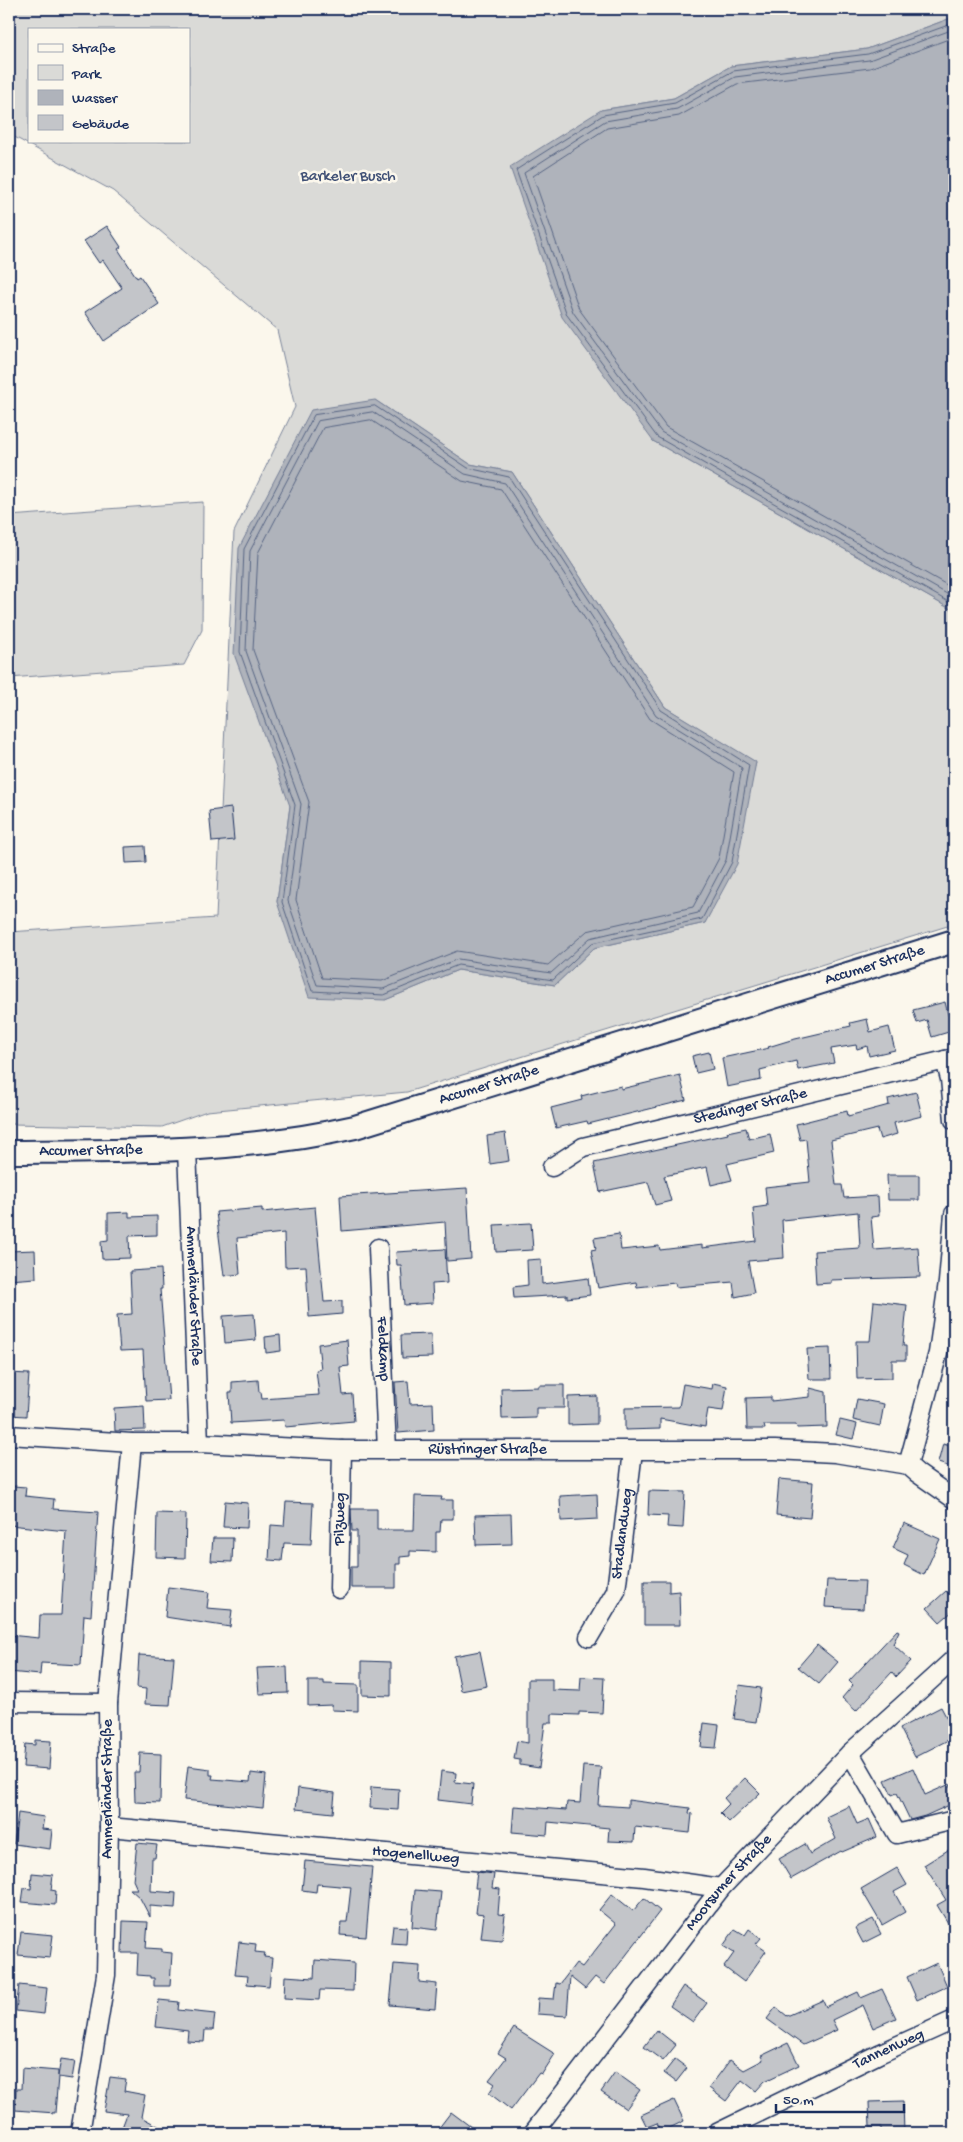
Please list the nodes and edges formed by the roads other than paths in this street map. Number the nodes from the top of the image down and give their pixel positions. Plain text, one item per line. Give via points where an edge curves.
1 (954, 941) edge
2 (950, 1059) edge
3 (954, 1120) edge
4 (187, 1150) junction
5 (9, 1152) edge
6 (552, 1167) dead end
7 (954, 1214) edge
8 (378, 1248) dead end
9 (9, 1435) edge
10 (132, 1443) junction
11 (199, 1443) junction
12 (342, 1450) junction
13 (387, 1450) junction
14 (633, 1451) junction
15 (908, 1465) junction
16 (954, 1499) edge
17 (339, 1589) dead end
18 (589, 1637) dead end
19 (954, 1659) edge
20 (9, 1702) edge
21 (108, 1703) junction
22 (850, 1753) junction
23 (954, 1820) edge
24 (109, 1827) junction
25 (721, 1888) junction
26 (954, 2020) edge
27 (80, 2133) edge
28 (533, 2133) edge
29 (717, 2133) edge

1 - 4 street, Accumer Straße via 356,1127 294,1140
2 - 3 street
2 - 6 street, Stedinger Straße via 583,1147
4 - 5 street, Accumer Straße
4 - 11 street, Ammerländer Straße
7 - 15 street via 938,1353
8 - 13 street, Feldkamp
9 - 10 street, Rüstringer Straße
10 - 11 street, Rüstringer Straße
10 - 21 street, Ammerländer Straße
11 - 12 street, Rüstringer Straße
12 - 13 street, Rüstringer Straße
12 - 17 street, Pilzweg
13 - 14 street, Rüstringer Straße
14 - 15 street, Rüstringer Straße via 835,1452
14 - 18 street, Stadlandweg via 616,1591
15 - 16 street, Rüstringer Straße
19 - 22 street, Moorsumer Straße
20 - 21 street
21 - 24 street, Ammerländer Straße
22 - 23 street via 897,1834
22 - 25 street, Moorsumer Straße
24 - 25 street, Hogenellweg via 635,1876
24 - 27 street, Ammerländer Straße via 106,1975
25 - 28 street, Moorsumer Straße
26 - 29 street, Tannenweg

